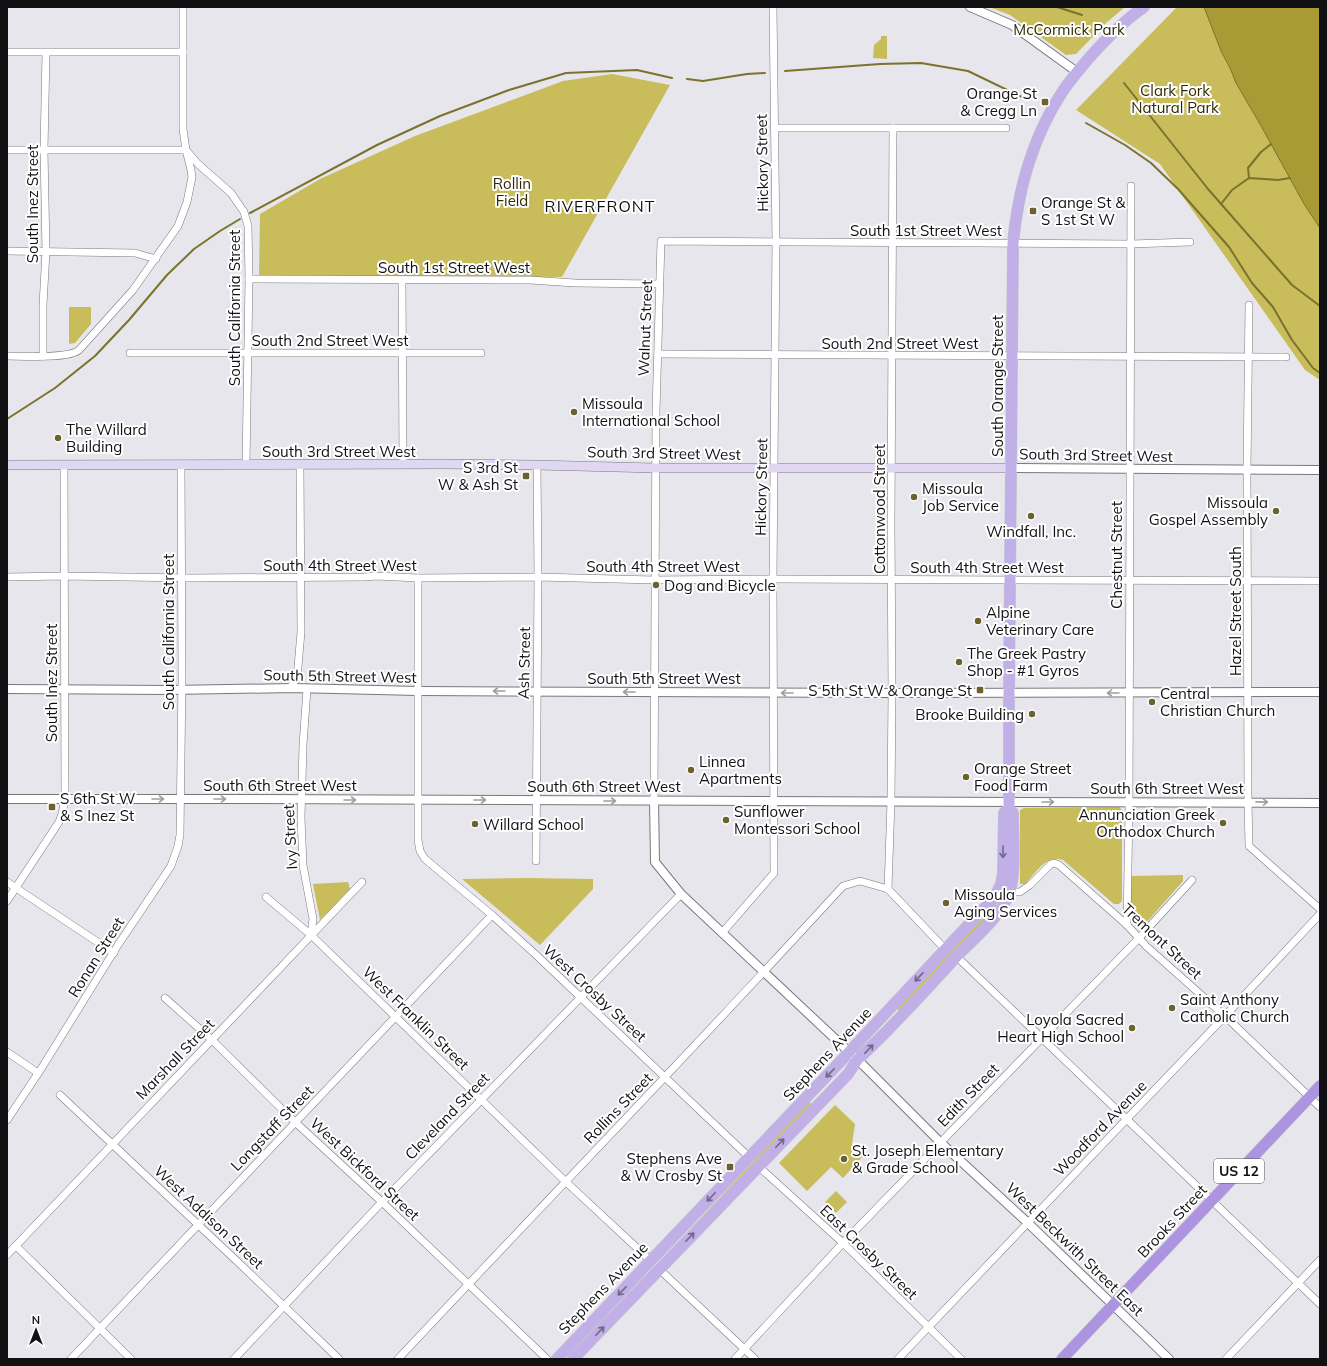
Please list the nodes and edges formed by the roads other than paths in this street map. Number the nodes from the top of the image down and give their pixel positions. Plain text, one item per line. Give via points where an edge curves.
1 (183, 7) edge
2 (773, 7) edge
3 (970, 7) edge
4 (1144, 7) edge
5 (7, 52) edge
6 (46, 52) junction
7 (183, 52) junction
8 (1077, 72) junction
9 (774, 128) junction
10 (893, 128) junction
11 (1006, 128) dead end
12 (7, 150) edge
13 (44, 150) junction
14 (186, 150) junction
15 (1131, 186) dead end
16 (661, 241) joint
17 (776, 242) junction
18 (1190, 242) dead end
19 (893, 243) junction
20 (1013, 243) junction
21 (1131, 244) junction
22 (7, 251) edge
23 (46, 251) junction
24 (156, 259) junction
25 (249, 279) junction
26 (402, 280) junction
27 (659, 284) junction
28 (1249, 305) dead end
29 (130, 353) dead end
30 (248, 353) junction
31 (402, 353) junction
32 (481, 353) dead end
33 (658, 354) junction
34 (775, 355) junction
35 (892, 355) junction
36 (7, 356) edge
37 (43, 356) junction
38 (1012, 356) junction
39 (1129, 357) junction
40 (1286, 357) dead end
41 (1249, 358) junction
42 (403, 464) junction
43 (7, 465) edge
44 (64, 465) junction
45 (181, 465) junction
46 (246, 465) junction
47 (300, 465) junction
48 (537, 465) junction
49 (655, 468) junction
50 (774, 468) junction
51 (1011, 468) junction
52 (891, 469) junction
53 (1130, 469) junction
54 (1248, 470) junction
55 (1320, 470) edge
56 (7, 576) edge
57 (64, 576) junction
58 (300, 577) junction
59 (538, 577) junction
60 (182, 578) junction
61 (418, 578) junction
62 (773, 579) junction
63 (1010, 579) junction
64 (654, 580) junction
65 (892, 580) junction
66 (1248, 580) junction
67 (1129, 581) junction
68 (1320, 581) edge
69 (290, 688) junction
70 (7, 689) edge
71 (64, 689) junction
72 (307, 689) junction
73 (182, 690) junction
74 (418, 691) junction
75 (537, 691) junction
76 (655, 692) junction
77 (1009, 692) junction
78 (1248, 692) junction
79 (1320, 692) edge
80 (773, 693) junction
81 (892, 693) junction
82 (1128, 693) junction
83 (7, 799) edge
84 (65, 799) junction
85 (181, 799) junction
86 (301, 800) junction
87 (418, 800) junction
88 (537, 800) junction
89 (654, 800) junction
90 (774, 800) junction
91 (891, 801) junction
92 (1129, 802) junction
93 (1248, 802) junction
94 (1320, 803) edge
95 (1009, 805) junction
96 (536, 861) dead end
97 (7, 882) edge
98 (362, 882) dead end
99 (1190, 883) dead end
100 (15, 888) junction
101 (888, 889) junction
102 (1010, 892) junction
103 (681, 894) junction
104 (266, 897) dead end
105 (7, 901) edge
106 (1320, 909) edge
107 (1320, 914) edge
108 (492, 915) junction
109 (1127, 925) junction
110 (722, 933) junction
111 (311, 935) junction
112 (1139, 938) junction
113 (945, 949) junction
114 (114, 953) junction
115 (957, 957) junction
116 (764, 973) junction
117 (581, 997) junction
118 (165, 998) dead end
119 (1225, 1016) junction
120 (395, 1017) junction
121 (1041, 1038) junction
122 (211, 1039) junction
123 (7, 1052) edge
124 (849, 1052) junction
125 (857, 1060) junction
126 (38, 1073) junction
127 (666, 1077) junction
128 (1320, 1086) edge
129 (60, 1095) dead end
130 (1310, 1097) junction
131 (482, 1099) junction
132 (1320, 1106) edge
133 (1127, 1119) junction
134 (7, 1120) edge
135 (295, 1122) junction
136 (940, 1142) junction
137 (112, 1144) junction
138 (749, 1157) junction
139 (758, 1166) junction
140 (565, 1181) junction
141 (1211, 1200) junction
142 (382, 1202) junction
143 (1028, 1222) junction
144 (197, 1225) junction
145 (843, 1243) junction
146 (16, 1246) junction
147 (7, 1255) edge
148 (1320, 1260) edge
149 (651, 1261) junction
150 (659, 1269) junction
151 (1298, 1283) junction
152 (468, 1285) junction
153 (1320, 1304) edge
154 (284, 1306) junction
155 (1113, 1306) junction
156 (928, 1327) junction
157 (99, 1328) junction
158 (744, 1349) junction
159 (71, 1359) edge
160 (131, 1359) edge
161 (234, 1359) edge
162 (339, 1359) edge
163 (398, 1359) edge
164 (547, 1359) edge
165 (557, 1359) edge
166 (573, 1359) edge
167 (735, 1359) edge
168 (755, 1359) edge
169 (898, 1359) edge
170 (962, 1359) edge
171 (1062, 1359) edge
172 (1169, 1359) edge
173 (1226, 1359) edge

1 - 7 street
2 - 9 street, Hickory Street
3 - 8 street via 1012,25
4 - 8 main road, South Orange Street via 1107,37
5 - 6 street
6 - 7 street
6 - 13 street, South Inez Street
7 - 14 street via 183,129
8 - 20 main road, South Orange Street via 1058,99 1034,147 1021,188
9 - 10 street
9 - 17 street, Hickory Street
10 - 11 street
10 - 19 street, Cottonwood Street
12 - 13 street
13 - 14 street
13 - 23 street, South Inez Street
14 - 24 street via 192,177 187,202 178,226
14 - 25 street, South California Street via 198,164 232,193 244,212 248,226
15 - 21 street, Chestnut Street
16 - 17 street, South 1st Street West
16 - 27 street, Walnut Street
17 - 19 street, South 1st Street West
17 - 34 street, Hickory Street
18 - 21 street, South 1st Street West
19 - 20 street, South 1st Street West
19 - 35 street, Cottonwood Street
20 - 21 street, South 1st Street West
20 - 38 main road, South Orange Street
21 - 39 street, Chestnut Street
22 - 23 street
23 - 24 street via 135,253
23 - 37 street, South Inez Street
24 - 37 street via 134,290 79,350 71,354
25 - 26 street, South 1st Street West
25 - 30 street, South California Street
26 - 27 street, South 1st Street West
26 - 31 street
27 - 33 street, Walnut Street
28 - 41 street, Hazel Street South
29 - 30 street, South 2nd Street West
30 - 31 street, South 2nd Street West
30 - 46 street, South California Street
31 - 32 street, South 2nd Street West
31 - 42 street
33 - 34 street, South 2nd Street West
33 - 49 street, Walnut Street
34 - 35 street, South 2nd Street West
34 - 50 street, Hickory Street
35 - 38 street, South 2nd Street West
35 - 52 street, Cottonwood Street
36 - 37 street
38 - 39 street, South 2nd Street West
38 - 51 main road, South Orange Street
39 - 41 street, South 2nd Street West
39 - 53 street, Chestnut Street
40 - 41 street, South 2nd Street West
41 - 54 street, Hazel Street South
42 - 47 main road, South 3rd Street West
42 - 48 main road, South 3rd Street West
43 - 44 main road, South 3rd Street West
44 - 45 main road, South 3rd Street West
44 - 57 street, South Inez Street
45 - 46 main road, South 3rd Street West
45 - 60 street, South California Street
46 - 47 main road, South 3rd Street West
47 - 58 street
48 - 49 main road, South 3rd Street West
48 - 59 street, Ash Street
49 - 50 main road, South 3rd Street West
49 - 64 street, Walnut Street
50 - 52 main road, South 3rd Street West
50 - 62 street, Hickory Street
51 - 52 main road, South 3rd Street West
51 - 53 street, South 3rd Street West
51 - 63 main road, South Orange Street
52 - 65 street, Cottonwood Street
53 - 54 street, South 3rd Street West
53 - 67 street, Chestnut Street
54 - 55 street, South 3rd Street West
54 - 66 street, Hazel Street South
56 - 57 street, South 4th Street West
57 - 60 street, South 4th Street West
57 - 71 street, South Inez Street
58 - 60 street, South 4th Street West
58 - 61 street, South 4th Street West
58 - 69 street via 301,632 298,678
59 - 61 street, South 4th Street West
59 - 64 street, South 4th Street West
59 - 75 street, Ash Street
60 - 73 street, South California Street
61 - 74 street
62 - 64 street, South 4th Street West
62 - 65 street, South 4th Street West
62 - 80 street, Hickory Street
63 - 65 street, South 4th Street West
63 - 67 street, South 4th Street West
63 - 77 main road, South Orange Street
64 - 76 street, Walnut Street
65 - 81 street, Cottonwood Street
66 - 67 street, South 4th Street West
66 - 68 street, South 4th Street West
66 - 78 street, Hazel Street South
67 - 82 street, Chestnut Street
69 - 72 street, South 5th Street West
69 - 73 street, South 5th Street West
70 - 71 street, South 5th Street West
71 - 73 street, South 5th Street West
71 - 84 street, South Inez Street
72 - 74 street, South 5th Street West
72 - 86 street, Ivy Street
73 - 85 street, South California Street
75 -> 74 street, South 5th Street West
74 - 87 street
76 -> 75 street, South 5th Street West
75 - 88 street, Ash Street
76 - 80 street, South 5th Street West
76 - 89 street, Walnut Street
77 - 81 street, South 5th Street West
82 -> 77 street, South 5th Street West
77 - 95 main road, South Orange Street
78 - 79 street, South 5th Street West
78 - 82 street, South 5th Street West
78 - 93 street, Hazel Street South
81 -> 80 street, South 5th Street West
80 - 90 street, Hickory Street
81 - 91 street, Cottonwood Street
82 - 92 street, Chestnut Street
83 - 84 street, South 6th Street West
84 -> 85 street, South 6th Street West
84 - 100 street, South Inez Street via 59,822
85 -> 86 street, South 6th Street West
85 - 114 street, Ronan Street via 180,835 176,855
86 -> 87 street, South 6th Street West
86 - 111 street, Ivy Street via 302,852 314,919
87 -> 88 street, South 6th Street West
87 - 108 street, West Crosby Street via 418,840 425,859
88 -> 89 street, South 6th Street West
88 - 96 street, Ash Street
89 - 90 street, South 6th Street West
89 - 103 street, West Beckwith Street East via 655,862
90 - 91 street, South 6th Street West
90 - 110 street, Hickory Street via 774,873
91 - 95 street, South 6th Street West
91 - 101 street, Cottonwood Street
92 - 93 street, South 6th Street West
95 -> 92 street, South 6th Street West
92 - 109 street, Chestnut Street
93 -> 94 street, South 6th Street West
93 - 106 street, Hazel Street South via 1249,846
95 - 102 main road, Stephens Avenue via 1013,813 1013,875
95 -> 113 main road, Stephens Avenue via 1004,813 1001,884 994,898
97 - 100 street
98 - 111 street, Marshall Street
99 - 112 street, Edith Street
100 - 105 street, South Inez Street
100 - 114 street
101 - 113 street
101 - 116 street, Rollins Street via 860,881 843,886
102 - 109 street, Tremont Street via 1020,892 1054,863
102 - 115 main road, Stephens Avenue via 1003,906
103 - 110 street, West Beckwith Street East
103 - 117 street, Cleveland Street
104 - 111 street, West Franklin Street
107 - 119 street, Woodford Avenue
108 - 117 street, West Crosby Street
108 - 120 street, Longstaff Street
109 - 112 street, Tremont Street
110 - 116 street, West Beckwith Street East
111 - 120 street, West Franklin Street
111 - 122 street, Marshall Street
112 - 119 street, Tremont Street
112 - 121 street, Edith Street
113 -> 124 main road, Stephens Avenue
114 - 126 street, Ronan Street
115 - 121 street
125 -> 115 main road, Stephens Avenue
116 - 124 street, West Beckwith Street East
116 - 127 street, Rollins Street
117 - 127 street, West Crosby Street
117 - 131 street, Cleveland Street
118 - 122 street, West Bickford Street
119 - 130 street, Tremont Street
119 - 133 street, Woodford Avenue
120 - 131 street, West Franklin Street
120 - 135 street, Longstaff Street
121 - 133 street
121 - 136 street, Edith Street
122 - 135 street, West Bickford Street
122 - 137 street, Marshall Street
123 - 126 street
124 - 125 street, West Beckwith Street East
124 -> 138 main road, Stephens Avenue
125 - 136 street, West Beckwith Street East
139 -> 125 main road, Stephens Avenue via 848,1074
126 - 134 street, Ronan Street
127 - 138 street, West Crosby Street
127 - 140 street, Rollins Street
128 - 130 highway, Brooks Street / US 12
129 - 137 street, West Addison Street
130 - 132 street, Tremont Street
130 - 141 highway, Brooks Street / US 12
131 - 140 street, West Franklin Street
131 - 142 street, Cleveland Street
133 - 141 street
133 - 143 street, Woodford Avenue
135 - 142 street, West Bickford Street
135 - 144 street, Longstaff Street
136 - 143 street, West Beckwith Street East
136 - 145 street, Edith Street
137 - 144 street, West Addison Street
137 - 146 street, Marshall Street
138 -> 149 main road, Stephens Avenue
139 - 145 street, East Crosby Street
150 -> 139 main road, Stephens Avenue
140 - 149 street, West Franklin Street
140 - 152 street, Rollins Street
141 - 151 street
141 - 155 highway, Brooks Street / US 12
142 - 152 street, West Bickford Street
142 - 154 street, Cleveland Street
143 - 155 street, West Beckwith Street East
143 - 156 street, Woodford Avenue
144 - 154 street, West Addison Street
144 - 157 street, Longstaff Street
145 - 156 street, East Crosby Street
145 - 158 street, Edith Street
146 - 147 street, Marshall Street
146 - 157 street
148 - 151 street
149 - 150 main road
149 -> 165 main road, Stephens Avenue
150 - 158 street
166 -> 150 main road, Stephens Avenue
151 - 153 street
151 - 173 street
152 - 163 street, Rollins Street
152 - 164 street, West Bickford Street
154 - 161 street, Cleveland Street
154 - 162 street, West Addison Street
155 - 171 highway, Brooks Street / US 12
155 - 172 street, West Beckwith Street East
156 - 169 street, Woodford Avenue
156 - 170 street, East Crosby Street
157 - 159 street, Longstaff Street
157 - 160 street
158 - 167 street, Edith Street
158 - 168 street

